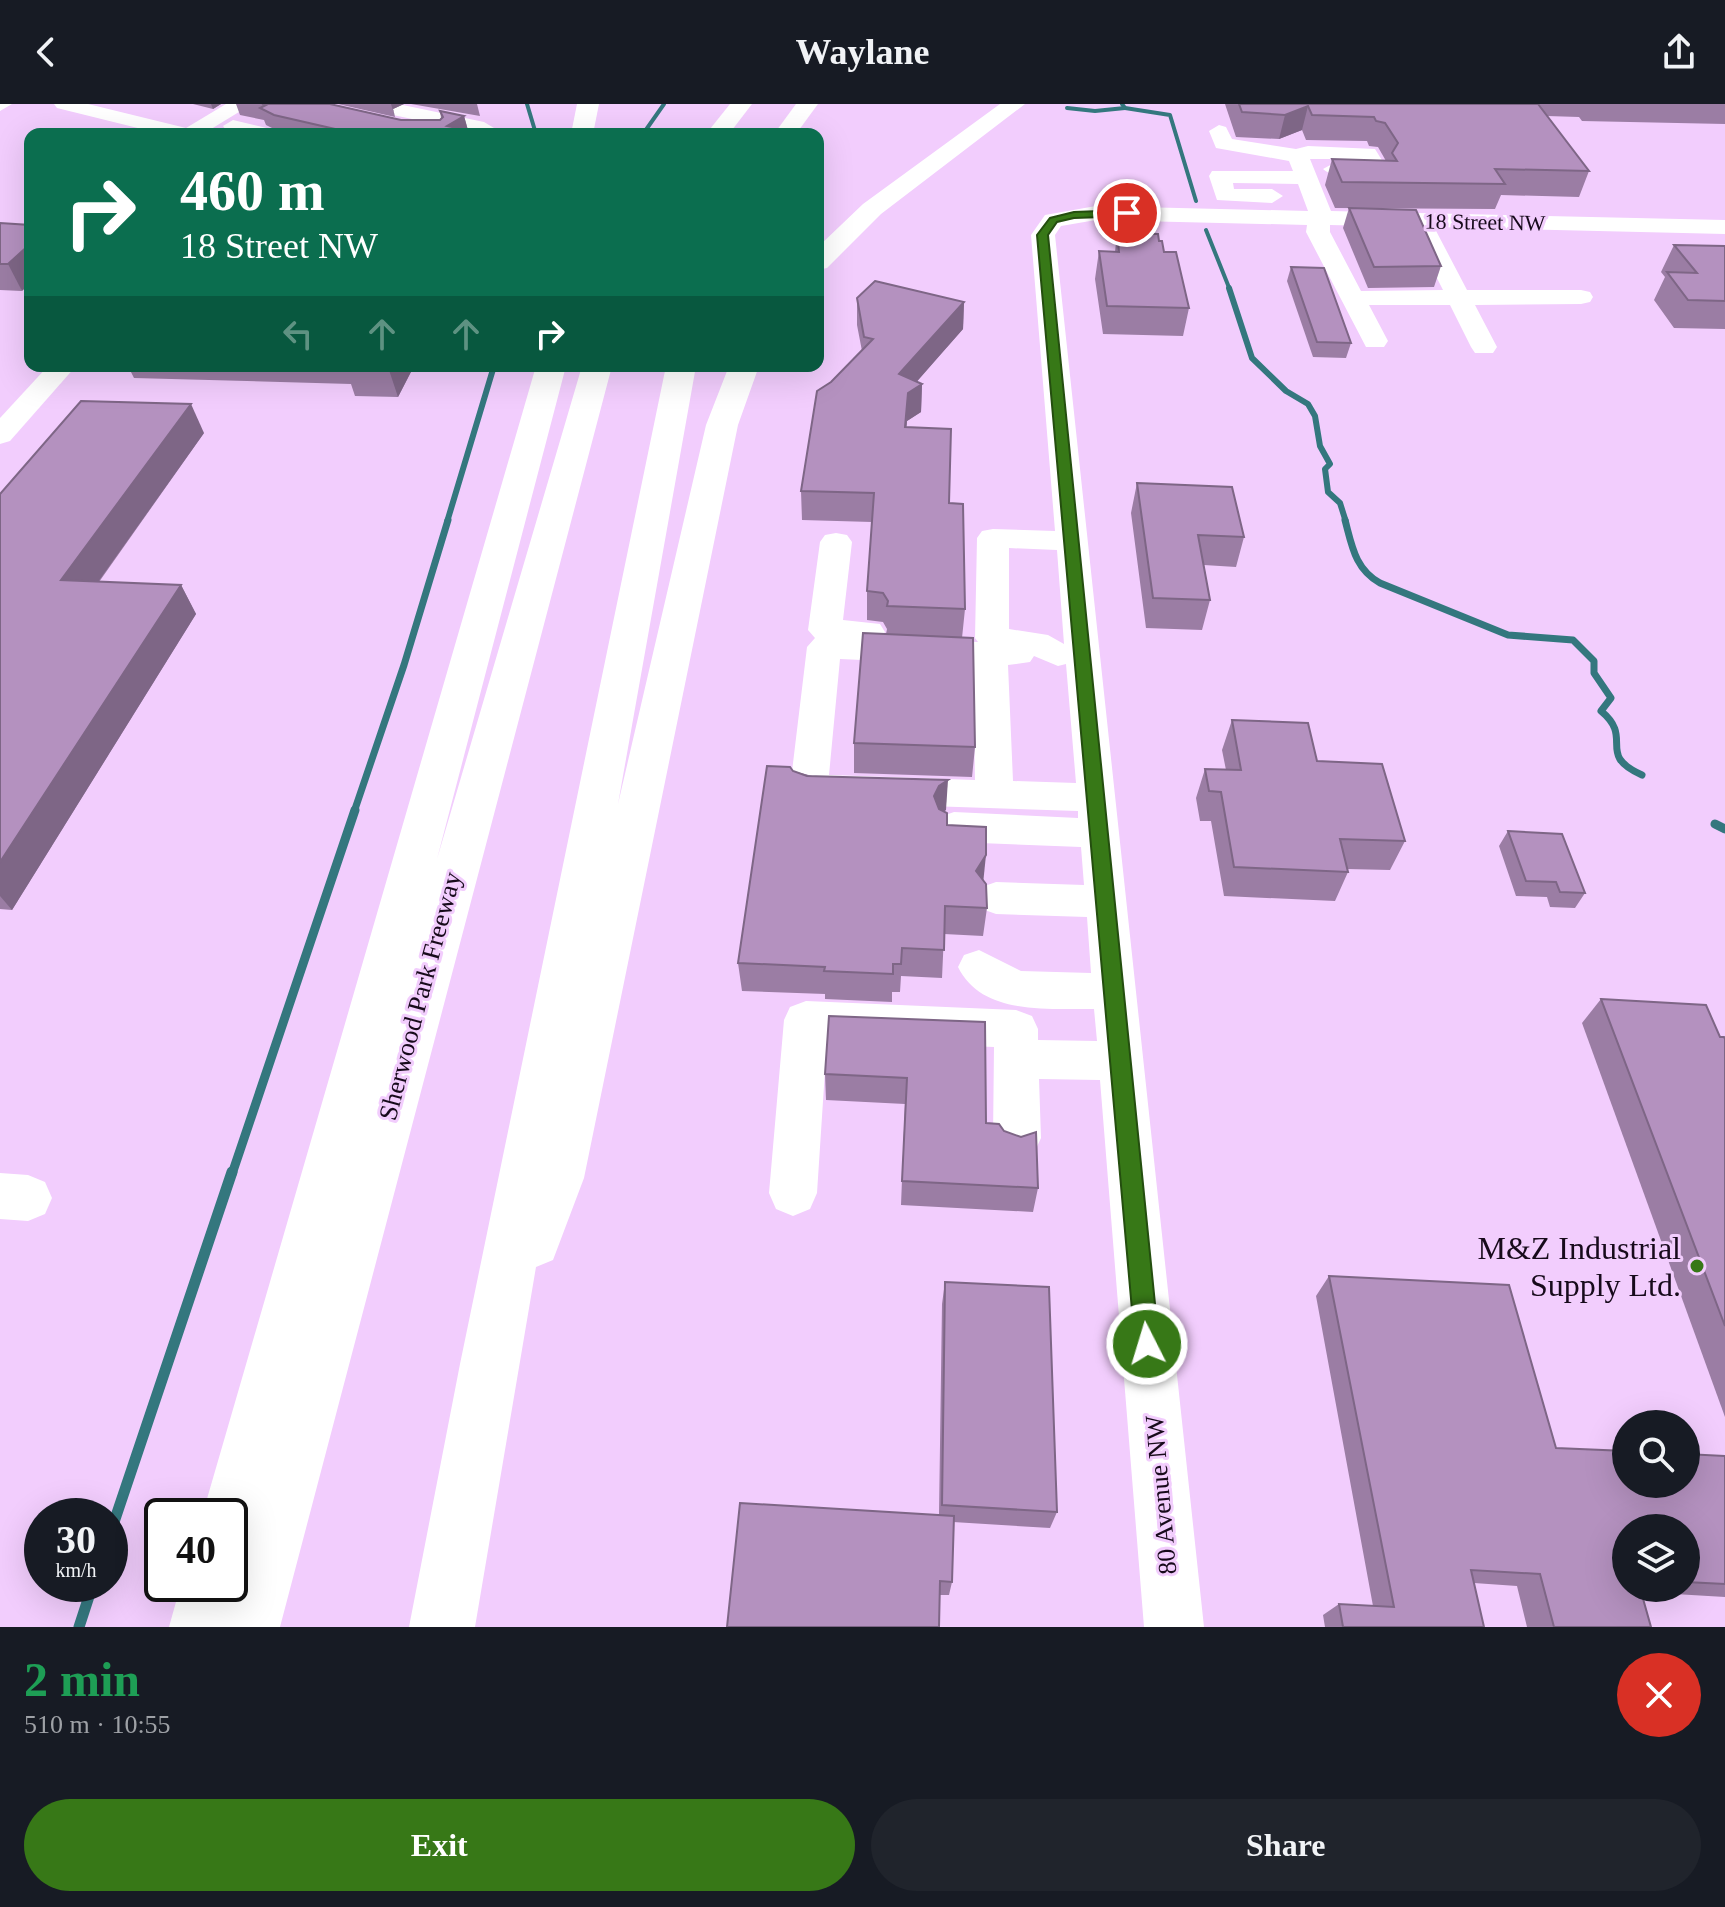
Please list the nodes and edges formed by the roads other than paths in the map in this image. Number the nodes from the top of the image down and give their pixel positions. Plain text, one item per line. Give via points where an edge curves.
1 (64, 104) edge
2 (242, 104) edge
3 (260, 104) edge
4 (449, 104) edge
5 (741, 104) edge
6 (807, 104) edge
7 (1014, 104) edge
8 (155, 105) edge
9 (422, 109) edge
10 (365, 111) edge
11 (222, 126) edge
12 (387, 127) junction
13 (164, 128) edge
14 (394, 128) edge
15 (475, 128) edge
16 (484, 128) edge
17 (722, 128) edge
18 (789, 128) edge
19 (1219, 131) dead end
20 (1308, 184) junction
21 (1053, 220) joint
22 (1419, 220) junction
23 (1725, 227) edge
24 (824, 256) edge
25 (1459, 297) junction
26 (1581, 297) dead end
27 (1353, 298) junction
28 (1375, 341) dead end
29 (1484, 347) dead end
30 (58, 372) edge
31 (549, 372) edge
32 (595, 372) edge
33 (680, 372) edge
34 (742, 372) edge
35 (0, 435) edge
36 (1071, 541) junction
37 (836, 542) dead end
38 (991, 646) junction
39 (1070, 656) junction
40 (994, 794) junction
41 (1096, 816) junction
42 (954, 827) edge
43 (996, 898) dead end
44 (1104, 902) junction
45 (1113, 992) junction
46 (1006, 1011) junction
47 (1120, 1061) junction
48 (1017, 1138) edge
49 (793, 1193) dead end
50 (489, 1364) junction
51 (238, 1498) edge
52 (209, 1602) edge
53 (202, 1627) edge
54 (247, 1627) edge
55 (442, 1627) edge
56 (1174, 1627) edge

1 - 13 street
2 - 11 street
3 - 11 street
4 - 16 street via 488,111
5 - 17 highway
6 - 18 highway
7 - 24 highway via 872,209
8 - 11 street
9 - 10 street
9 - 12 street
9 - 15 street
10 - 12 street
12 - 14 street
19 - 20 street via 1223,144
20 - 21 street, 18 Street NW
20 - 22 street, 18 Street NW
20 - 27 street via 1318,232
21 - 36 street, 80 Avenue NW via 1043,235
22 - 23 street, 18 Street NW
22 - 25 street
25 - 26 street
25 - 27 street
25 - 29 street
27 - 28 street
30 - 35 street
31 - 51 highway
32 - 54 highway, Sherwood Park Freeway
33 - 50 highway
34 - 50 highway via 722,425 557,1178
36 - 38 street via 993,538
36 - 39 street, 80 Avenue NW
37 - 38 street via 825,630
38 - 39 street
38 - 40 street
38 - 40 street via 824,647 809,788
39 - 41 street, 80 Avenue NW
40 - 41 street
41 - 42 street
41 - 44 street, 80 Avenue NW
43 - 44 street
44 - 45 street, 80 Avenue NW
45 - 46 street
45 - 47 street, 80 Avenue NW
46 - 47 street
46 - 48 street
46 - 49 street via 806,1020
47 - 56 street, 80 Avenue NW
50 - 55 highway
52 - 53 highway

